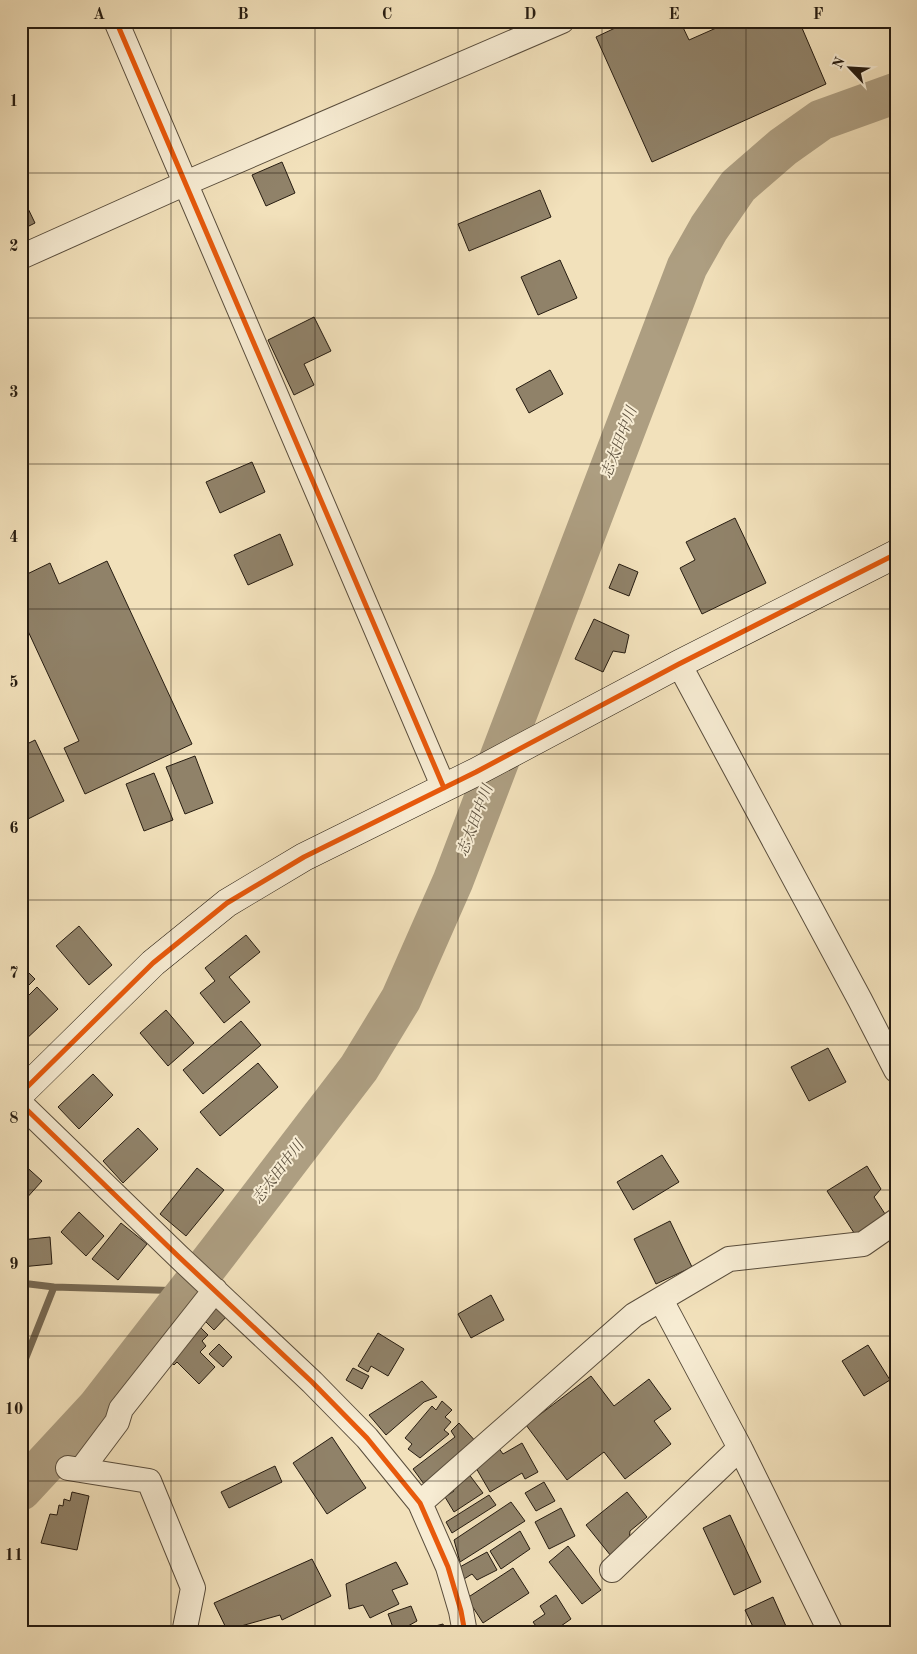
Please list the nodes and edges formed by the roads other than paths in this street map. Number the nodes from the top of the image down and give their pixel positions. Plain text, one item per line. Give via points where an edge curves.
1 (116, 21) edge
2 (562, 21) edge
3 (186, 183) junction
4 (21, 257) edge
5 (896, 554) edge
6 (679, 664) junction
7 (444, 788) junction
8 (896, 1070) edge
9 (21, 1093) edge
10 (21, 1104) edge
11 (896, 1221) edge
12 (212, 1287) junction
13 (661, 1300) junction
14 (740, 1448) junction
15 (420, 1503) junction
16 (612, 1570) dead end
17 (184, 1633) edge
18 (465, 1633) edge
19 (831, 1633) edge

1 - 3 street
2 - 3 street
3 - 4 street
3 - 7 street
5 - 6 street
6 - 7 street
6 - 8 street
7 - 9 street via 304,857 227,903 154,963
10 - 12 street
11 - 13 street via 863,1244 729,1259
12 - 15 street via 368,1438
12 - 17 street via 121,1409 117,1422 74,1469 149,1481 193,1588
13 - 14 street
13 - 15 street via 634,1315
14 - 16 street
14 - 19 street
15 - 18 street via 448,1566

